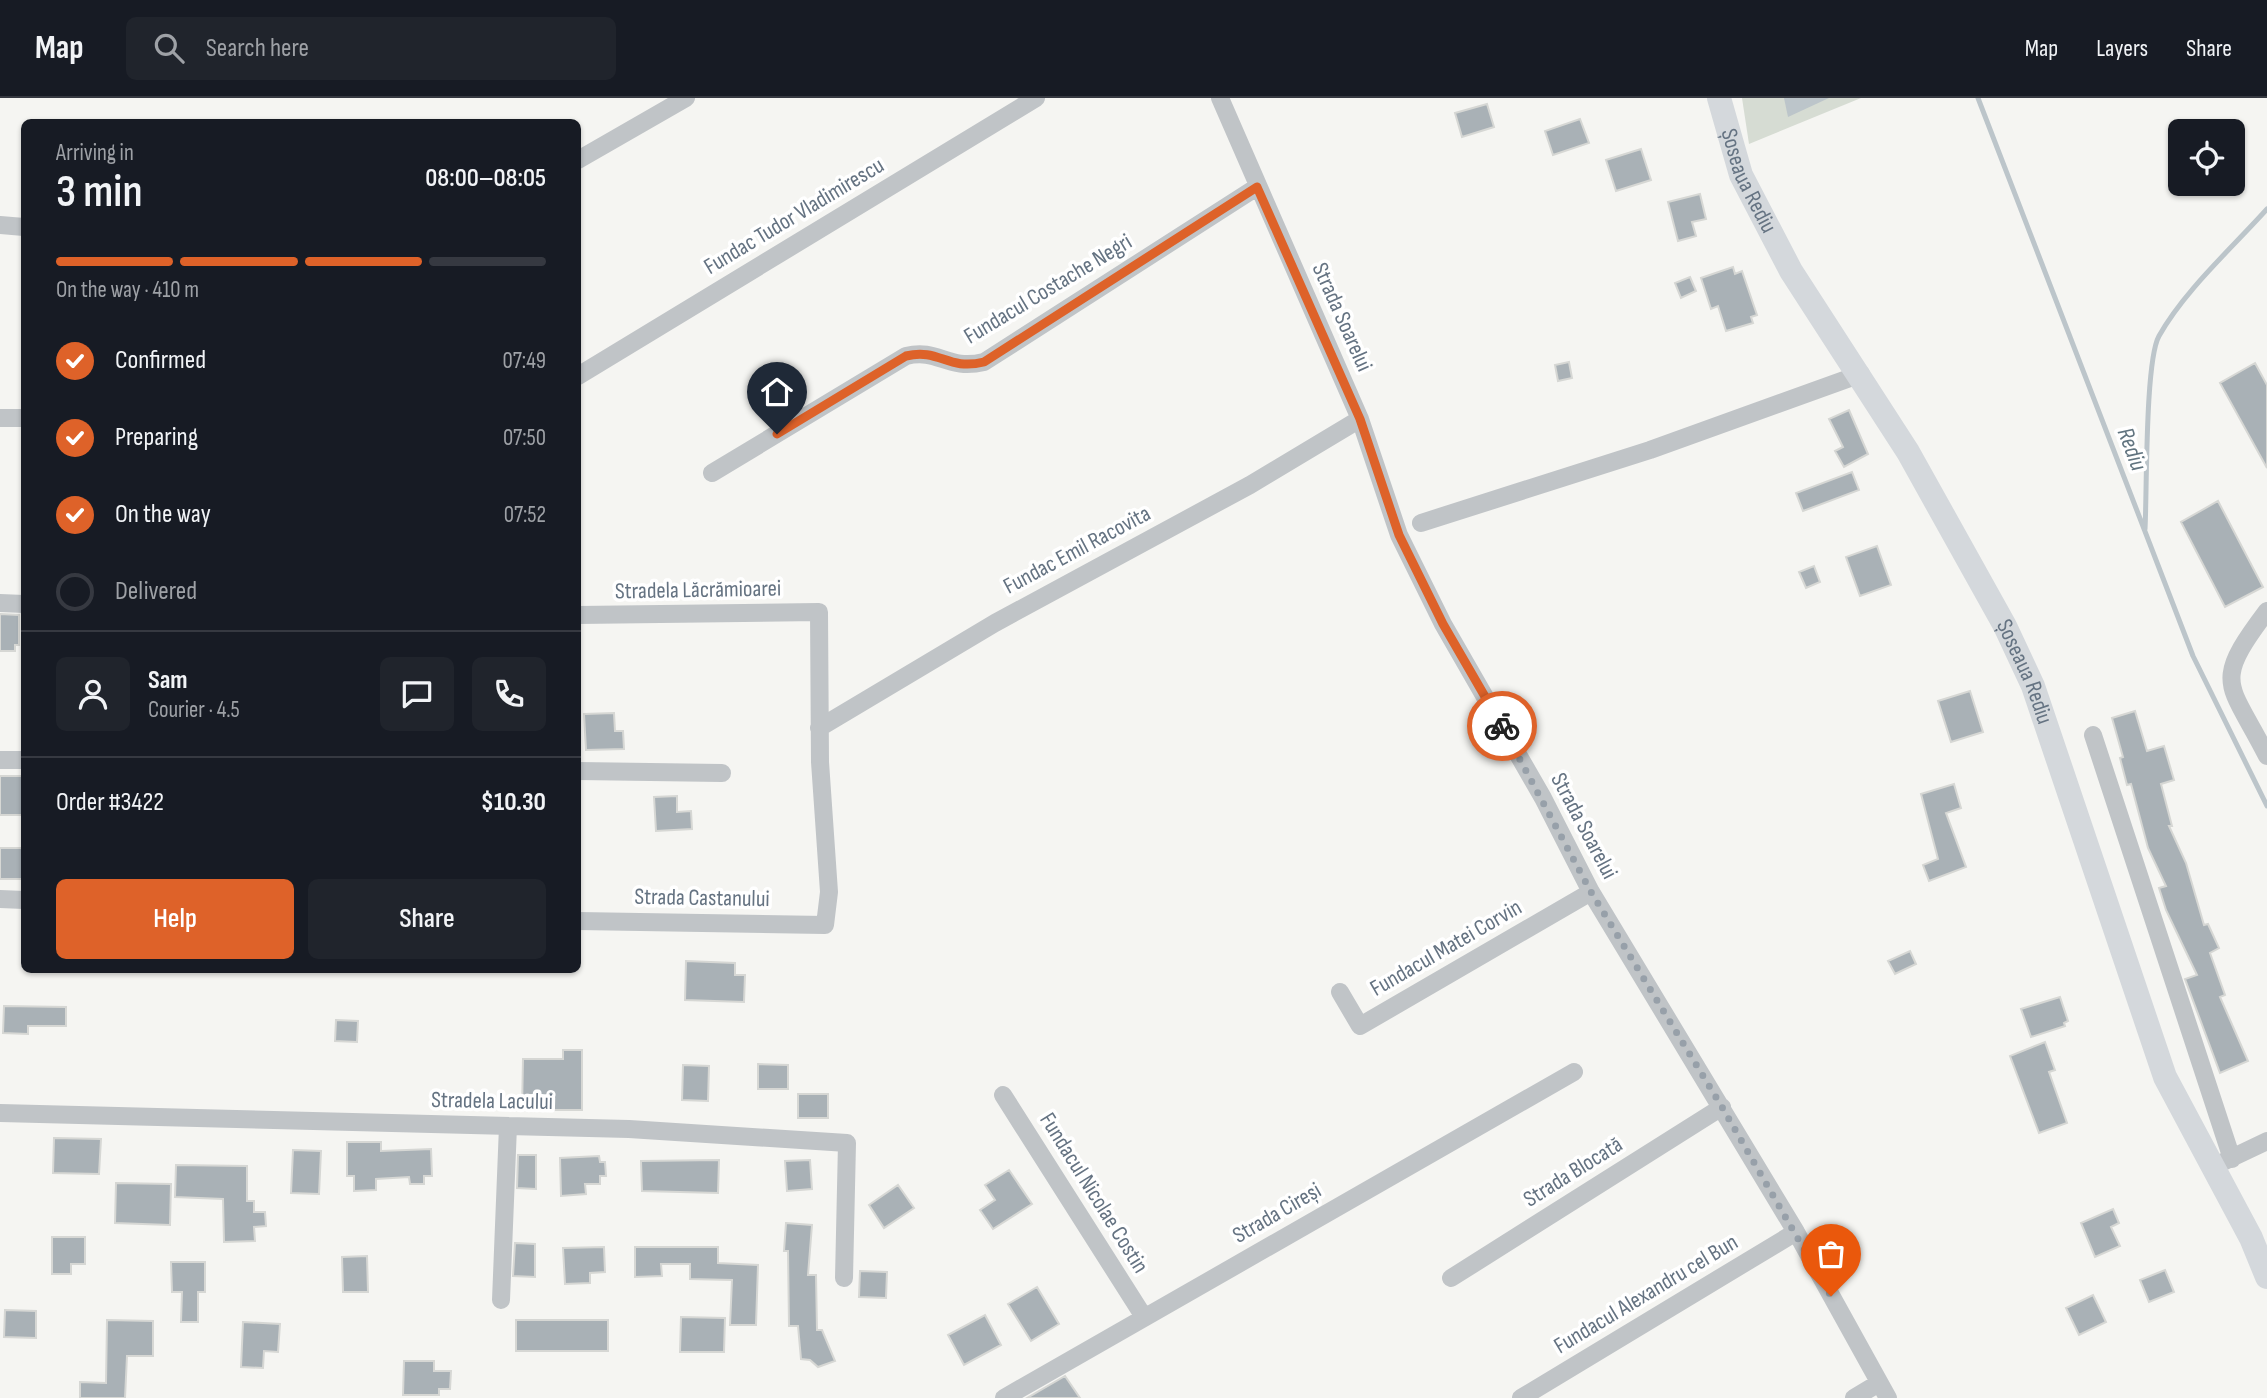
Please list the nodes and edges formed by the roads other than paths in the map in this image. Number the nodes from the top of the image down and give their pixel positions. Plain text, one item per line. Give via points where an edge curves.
1 (686, 98) edge
2 (1037, 98) edge
3 (1220, 98) edge
4 (1719, 98) edge
5 (581, 158) edge
6 (1257, 187) junction
7 (0, 225) edge
8 (21, 227) edge
9 (581, 374) edge
10 (1861, 374) junction
11 (0, 418) edge
12 (21, 418) edge
13 (1360, 419) junction
14 (712, 473) dead end
15 (1421, 523) dead end
16 (0, 603) edge
17 (21, 604) edge
18 (2267, 611) edge
19 (581, 615) edge
20 (820, 728) junction
21 (2093, 735) dead end
22 (2267, 755) edge
23 (0, 760) edge
24 (21, 760) edge
25 (581, 771) edge
26 (722, 773) dead end
27 (1591, 892) junction
28 (0, 899) edge
29 (21, 900) edge
30 (581, 920) edge
31 (1340, 992) dead end
32 (1574, 1072) dead end
33 (1003, 1094) dead end
34 (1722, 1107) junction
35 (0, 1113) edge
36 (508, 1126) junction
37 (2267, 1141) edge
38 (2223, 1162) junction
39 (1796, 1232) junction
40 (2267, 1277) edge
41 (844, 1278) dead end
42 (1451, 1278) dead end
43 (501, 1300) dead end
44 (1144, 1317) junction
45 (1883, 1390) edge
46 (1004, 1398) edge
47 (1521, 1398) edge
48 (1854, 1398) edge

1 - 5 street
2 - 9 street, Fundac Tudor Vladimirescu
3 - 6 street, Strada Soarelui
4 - 10 main road, Șoseaua Rediu via 1748,187 1791,271
6 - 13 street, Strada Soarelui
6 - 14 street, Fundacul Costache Negri via 984,362 964,367 922,352 906,356
7 - 8 street
10 - 15 street via 1650,450
10 - 38 main road, Șoseaua Rediu via 2006,626 2033,686 2165,1077
11 - 12 street
13 - 20 street, Fundac Emil Racovita via 1251,485 995,623
13 - 27 street, Strada Soarelui via 1399,535
16 - 17 street
18 - 22 street via 2240,646 2230,669 2231,692
19 - 20 street, Stradela Lăcrămioarei via 819,612
20 - 30 street, Strada Castanului via 828,840 825,925
21 - 38 street
23 - 24 street
25 - 26 street
27 - 31 street, Fundacul Matei Corvin via 1360,1026
27 - 34 street, Strada Soarelui
28 - 29 street
32 - 44 street, Strada Cireși
33 - 44 street, Fundacul Nicolae Costin
34 - 39 street, Strada Soarelui
34 - 42 street, Strada Blocată
35 - 36 street, Stradela Lacului
36 - 41 street, Stradela Lacului via 847,1143
36 - 43 street
37 - 38 street
38 - 40 main road, Șoseaua Rediu
39 - 45 street, Strada Soarelui
39 - 47 street, Fundacul Alexandru cel Bun
44 - 46 street, Strada Cireși
45 - 48 street

